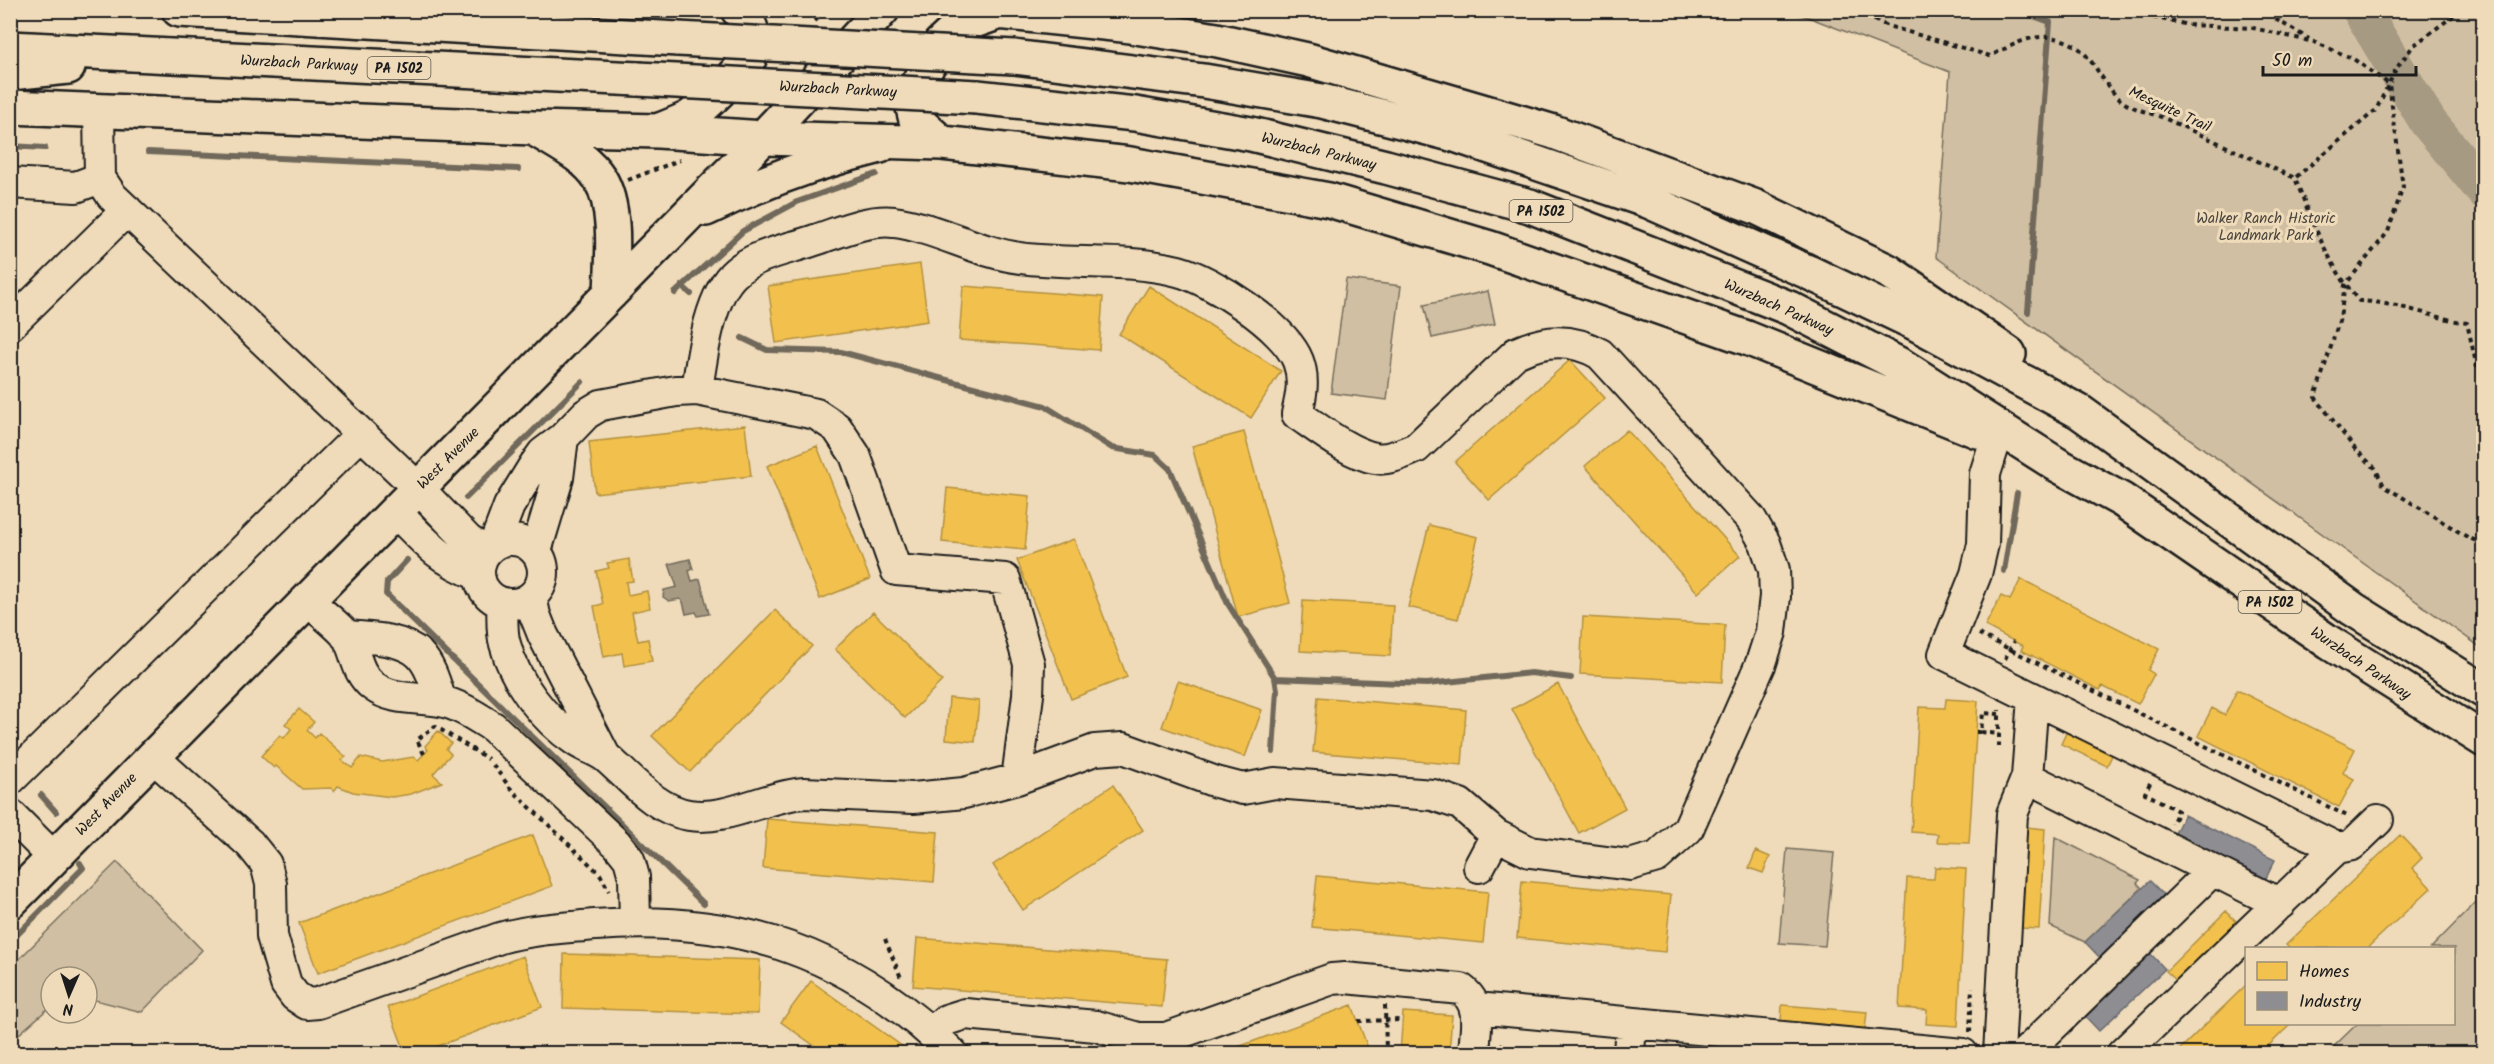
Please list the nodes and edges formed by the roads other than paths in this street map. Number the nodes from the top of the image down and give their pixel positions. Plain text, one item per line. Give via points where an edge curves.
1 (179, 10) edge
2 (738, 10) edge
3 (882, 10) edge
4 (1091, 10) edge
5 (989, 11) edge
6 (1123, 25) junction
7 (10, 48) edge
8 (160, 57) junction
9 (10, 73) edge
10 (10, 107) edge
11 (99, 110) junction
12 (533, 128) junction
13 (658, 130) junction
14 (764, 138) junction
15 (903, 141) junction
16 (942, 143) junction
17 (100, 178) junction
18 (10, 183) edge
19 (127, 210) junction
20 (683, 220) junction
21 (611, 293) junction
22 (10, 326) edge
23 (698, 390) junction
24 (2080, 412) junction
25 (361, 434) junction
26 (563, 438) junction
27 (1996, 439) junction
28 (2056, 464) junction
29 (523, 482) junction
30 (418, 488) junction
31 (553, 495) junction
32 (395, 511) junction
33 (536, 551) junction
34 (486, 557) junction
35 (531, 597) junction
36 (307, 600) junction
37 (502, 603) junction
38 (346, 636) junction
39 (2484, 691) edge
40 (2033, 698) junction
41 (441, 701) junction
42 (577, 703) junction
43 (550, 717) junction
44 (2484, 740) edge
45 (153, 756) junction
46 (605, 756) junction
47 (2027, 777) junction
48 (1017, 779) junction
49 (10, 780) edge
50 (10, 814) edge
51 (2366, 820) road end
52 (1496, 835) junction
53 (2337, 848) junction
54 (54, 858) junction
55 (1479, 867) dead end
56 (2213, 870) junction
57 (10, 902) edge
58 (2280, 904) junction
59 (635, 922) junction
60 (1476, 1008) junction
61 (1631, 1023) junction
62 (932, 1032) junction
63 (1966, 1046) edge
64 (1486, 1048) edge
65 (953, 1053) edge
66 (1629, 1053) edge
67 (1999, 1053) edge
68 (2024, 1053) edge
69 (2122, 1053) edge

1 - 24 main road, PA 1502, bridge via 1014,57 1204,81 1322,101 1455,135 1648,201 1912,322
2 - 13 main road via 753,34 751,55 703,107
3 - 14 main road, West Avenue
4 - 6 main road
5 - 6 main road
5 - 16 main road via 960,26 939,44 913,92 916,120
6 - 24 main road via 1308,60 1449,100 1554,132 1756,207 1888,271 1993,342
7 - 8 main road, Wurzbach Parkway / PA 1502
8 - 9 main road
8 - 28 main road, Wurzbach Parkway / PA 1502, bridge via 977,97 1135,114 1251,134 1530,206 1789,308 1902,366
10 - 11 main road
11 - 12 main road
11 - 17 lane
12 - 13 main road
12 - 21 main road via 576,154 600,179 614,234
13 - 14 main road
14 - 15 main road
14 - 20 main road, West Avenue
15 - 16 main road
15 - 20 main road via 830,158 755,185
16 - 27 main road via 1130,164 1329,200 1490,248 1747,338
17 - 18 lane via 76,187
17 - 19 lane
19 - 22 lane
19 - 25 lane
20 - 21 main road, West Avenue
21 - 30 main road, West Avenue
23 - 26 lane via 601,405 586,414
23 - 48 lane via 816,414 837,428 855,454 896,570 1005,579 1029,664
23 - 52 lane via 705,336 719,296 734,273 752,262 858,225 891,222 918,226 998,254 1148,266 1179,271 1210,284 1266,321 1288,342 1299,362 1303,390 1297,414 1343,445 1375,458 1396,456 1416,448 1516,353 1533,345 1583,345 1600,354 1751,519 1774,570 1771,632 1688,829 1657,857 1630,865 1530,852
24 - 39 main road, PA 1502 via 2353,609
25 - 30 lane
25 - 49 lane
26 - 29 lane via 543,453
26 - 31 lane
27 - 28 main road
27 - 40 lane via 1984,481 1983,544 1976,574 1944,654
28 - 44 main road, Wurzbach Parkway / PA 1502 via 2122,500 2330,643
29 - 31 lane
29 - 34 lane
30 - 32 main road, West Avenue
30 - 34 lane
31 - 33 lane
32 - 34 lane via 454,566
32 - 36 main road, West Avenue
33 - 34 lane via 528,544 506,540
33 - 35 lane via 541,560 542,580
34 - 37 lane via 483,587
35 - 37 lane via 513,604
35 - 42 lane via 543,635
36 - 38 lane
36 - 45 main road, West Avenue
37 - 43 lane via 504,642 515,670 525,690
38 - 41 lane via 356,664 372,685 405,698
38 - 41 lane via 406,646 419,654 429,668
40 - 47 lane
40 - 53 lane
41 - 59 lane via 493,728 617,844 629,859 634,877
42 - 43 lane
42 - 46 lane
43 - 46 lane via 576,741
45 - 54 main road, West Avenue
45 - 59 lane via 250,844 266,864 271,884 272,936 286,984 307,1004 529,930
46 - 48 lane via 650,797 671,811 690,816 717,815 788,794 913,798 964,793
47 - 56 lane
47 - 67 lane via 2012,814
48 - 52 lane via 1095,750 1123,748 1243,789 1275,783 1433,795 1460,804
50 - 54 lane
51 - 53 lane via 2352,845
52 - 55 lane
53 - 58 lane
54 - 57 main road, West Avenue
56 - 58 lane
56 - 68 lane
58 - 69 lane
59 - 62 lane via 735,931 795,948 847,972 897,1003
60 - 61 lane
60 - 62 lane via 1471,996 1461,988 1345,978 1332,979 1166,1038 1137,1038 1096,1026 965,1014 946,1020
60 - 64 lane
61 - 63 lane
61 - 66 lane
62 - 65 lane

